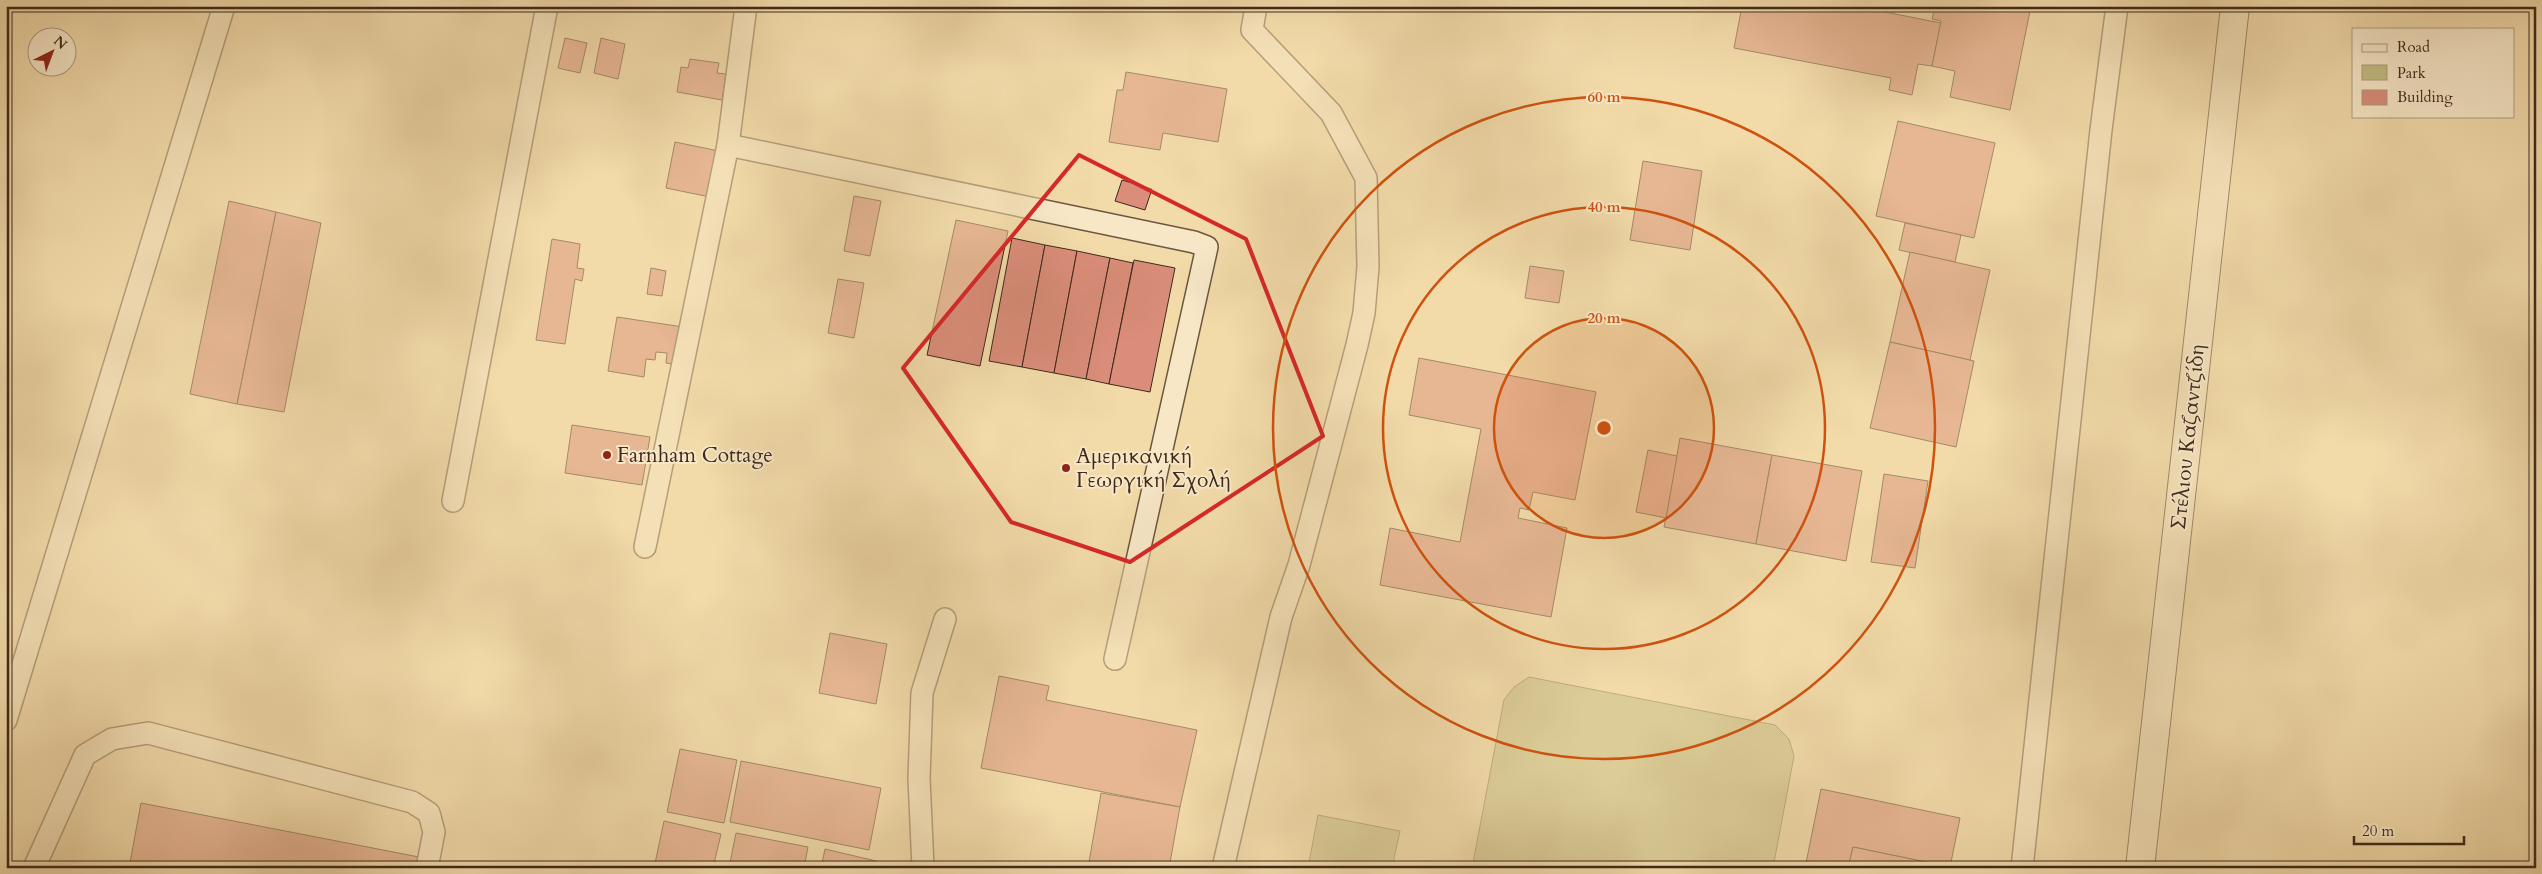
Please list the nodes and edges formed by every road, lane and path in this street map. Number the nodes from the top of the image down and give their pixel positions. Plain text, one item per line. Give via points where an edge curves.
1 (224, 6) edge
2 (547, 6) edge
3 (746, 6) edge
4 (1256, 6) edge
5 (2117, 6) edge
6 (2235, 6) edge
7 (728, 145) junction
8 (453, 501) dead end
9 (646, 548) dead end
10 (946, 619) dead end
11 (1115, 659) dead end
12 (6, 720) edge
13 (34, 868) edge
14 (427, 868) edge
15 (922, 868) edge
16 (1223, 868) edge
17 (2022, 868) edge
18 (2140, 868) edge

1 - 12 lane
2 - 8 lane
3 - 7 lane
4 - 16 lane via 1252,30 1332,112 1366,178 1368,267 1357,345 1299,565 1281,617
5 - 17 lane via 2100,130
6 - 18 main road, Στέλιου Καζαντζίδη
7 - 9 lane
7 - 11 lane via 1207,247
10 - 15 lane via 922,693 919,778
13 - 14 lane via 85,755 112,739 148,733 412,802 429,813 434,832

